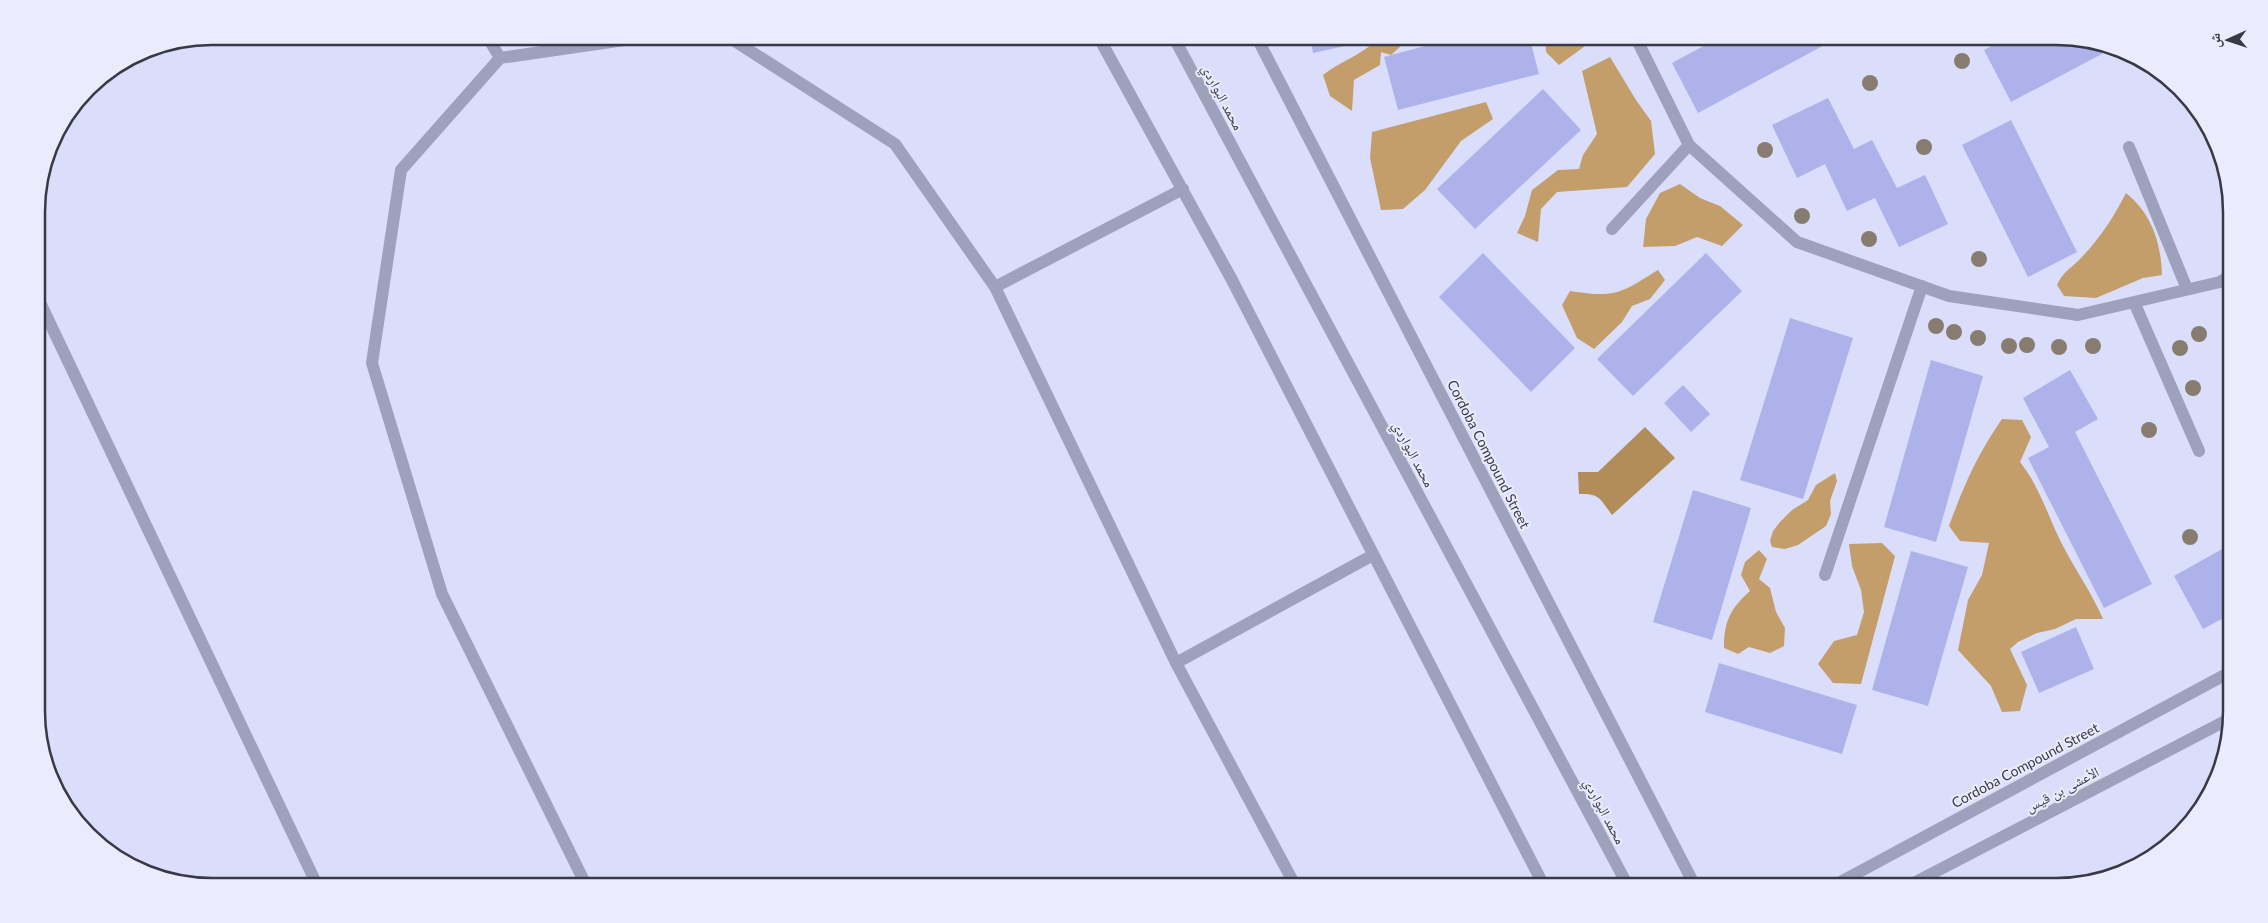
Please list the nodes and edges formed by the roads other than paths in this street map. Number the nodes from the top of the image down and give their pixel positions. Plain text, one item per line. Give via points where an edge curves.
1 (492, 45) edge
2 (590, 45) edge
3 (741, 45) edge
4 (1103, 45) edge
5 (1178, 45) edge
6 (1261, 45) edge
7 (1639, 45) edge
8 (500, 58) junction
9 (1689, 145) junction
10 (2129, 147) dead end
11 (1183, 190) junction
12 (1612, 229) dead end
13 (2223, 280) edge
14 (996, 286) junction
15 (1922, 286) junction
16 (2187, 289) junction
17 (2134, 302) junction
18 (45, 313) edge
19 (2199, 451) dead end
20 (1373, 555) junction
21 (1825, 575) dead end
22 (1176, 663) junction
23 (2223, 676) edge
24 (2222, 722) edge
25 (314, 878) edge
26 (583, 878) edge
27 (1292, 878) edge
28 (1540, 878) edge
29 (1624, 878) edge
30 (1691, 878) edge
31 (1848, 878) edge
32 (1923, 878) edge

1 - 8 street
2 - 8 street
3 - 14 street via 895,144
4 - 11 street
5 - 29 street, محمد البواردي
6 - 30 street, Cordoba Compound Street
7 - 9 street
8 - 26 street via 401,170 372,363 442,594
9 - 12 street
9 - 15 street via 1797,242
10 - 16 street
11 - 14 street
11 - 20 street
13 - 16 street
14 - 22 street
15 - 17 street via 1949,296 2078,315
15 - 21 street
16 - 17 street
17 - 19 street
18 - 25 street
20 - 22 street
20 - 28 street
22 - 27 street
23 - 31 street, Cordoba Compound Street
24 - 32 street, الأعشى بن قيس

